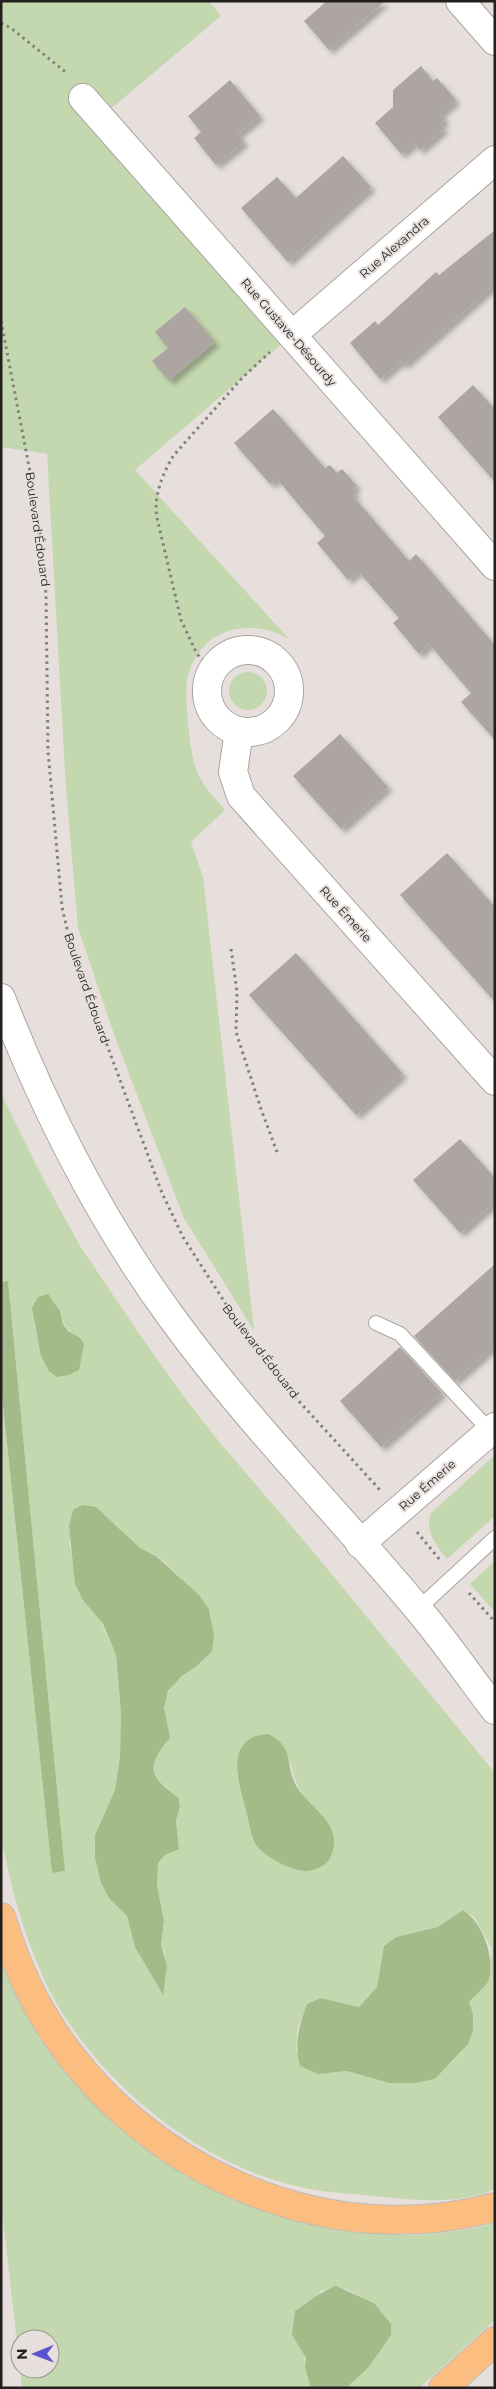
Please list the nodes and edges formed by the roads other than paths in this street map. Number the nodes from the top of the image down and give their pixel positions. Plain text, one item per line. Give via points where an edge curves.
1 (460, 1) edge
2 (495, 41) edge
3 (83, 98) dead end
4 (495, 160) edge
5 (292, 334) junction
6 (495, 566) edge
7 (239, 731) junction
8 (1, 998) edge
9 (495, 1082) edge
10 (376, 1323) dead end
11 (492, 1429) edge
12 (495, 1538) edge
13 (360, 1544) junction
14 (418, 1609) junction
15 (495, 1680) edge
16 (495, 1710) edge
17 (1, 1917) edge
18 (495, 2208) edge
19 (495, 2341) edge
20 (443, 2388) edge

1 - 2 street
3 - 5 street, Rue Gustave-Désourdy
4 - 5 street, Rue Alexandra
5 - 6 street, Rue Gustave-Désourdy
7 - 7 street via 220,722 212,711 207,690 213,670 227,656 254,650 274,658 286,675 290,695 278,720 260,731
7 - 9 street, Rue Émerie via 233,772 241,796
8 - 13 street via 73,1158 98,1204 170,1317 238,1405
10 - 11 lane via 400,1334
11 - 13 street, Rue Émerie
12 - 14 lane
13 - 14 street
14 - 15 street
14 - 16 street
17 - 18 highway via 34,1997 74,2060 132,2121 193,2164 259,2195 344,2216 423,2219
19 - 20 highway

